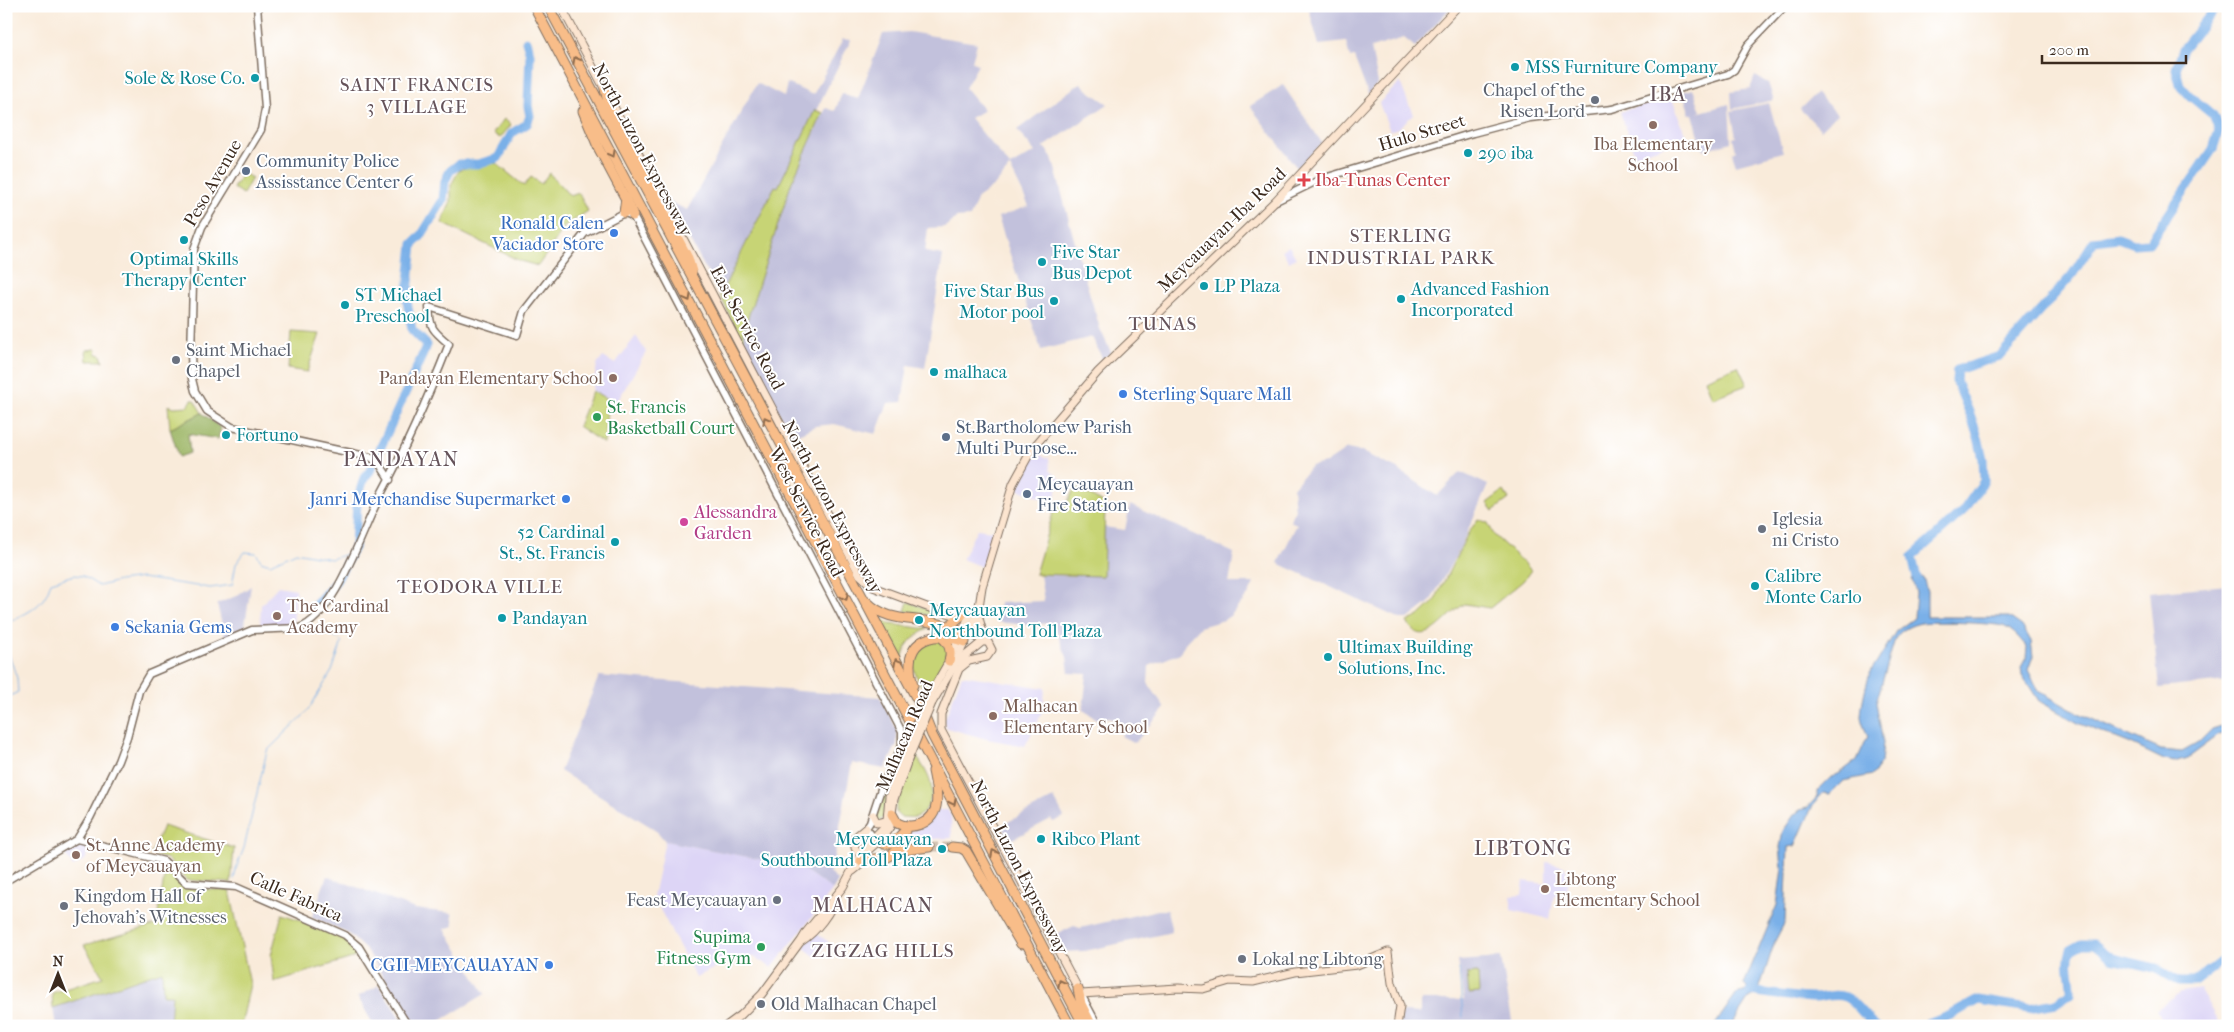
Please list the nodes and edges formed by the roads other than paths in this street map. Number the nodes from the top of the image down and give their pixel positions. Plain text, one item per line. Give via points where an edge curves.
1 (257, 6) edge
2 (534, 6) edge
3 (548, 6) edge
4 (561, 6) edge
5 (1458, 6) edge
6 (1786, 6) edge
7 (564, 65) junction
8 (605, 89) junction
9 (1275, 201) junction
10 (628, 214) junction
11 (699, 293) junction
12 (390, 480) junction
13 (861, 595) junction
14 (975, 612) junction
15 (957, 617) junction
16 (950, 626) junction
17 (939, 636) junction
18 (964, 637) junction
19 (989, 643) junction
20 (951, 664) junction
21 (926, 702) junction
22 (906, 758) junction
23 (930, 759) junction
24 (892, 814) junction
25 (873, 815) junction
26 (886, 821) junction
27 (866, 828) junction
28 (908, 829) junction
29 (77, 839) junction
30 (878, 840) junction
31 (929, 847) tunnel mouth
32 (952, 847) tunnel mouth
33 (892, 853) junction
34 (860, 858) junction
35 (6, 881) edge
36 (1043, 977) junction
37 (1080, 992) junction
38 (408, 1026) edge
39 (726, 1026) edge
40 (1070, 1026) edge
41 (1084, 1026) edge
42 (1092, 1026) edge
43 (1098, 1026) edge
44 (1397, 1026) edge

1 - 12 street, Peso Avenue via 266,109 261,130 202,227 194,249 191,354 195,391 207,411 232,427 370,457 379,463
2 - 7 highway, North Luzon Expressway
11 -> 3 highway, North Luzon Expressway
4 - 8 main road, East Service Road
5 - 9 main road, Meycauayan-Iba Road
6 - 9 street, Hulo Street via 1748,45 1734,70 1728,74 1606,111 1514,121 1332,175
7 - 10 highway via 599,149 626,198
7 -> 23 highway, North Luzon Expressway
8 - 11 highway via 609,107 688,258
8 - 15 main road, East Service Road via 860,575 873,587
9 - 14 main road, Meycauayan-Iba Road via 1098,372 1032,449 1013,484
10 - 12 street via 585,232 524,311 516,335 429,307 430,325 448,344
10 - 25 street, West Service Road via 902,732 902,746 882,786
13 -> 11 highway, North Luzon Expressway
12 - 29 street via 338,587 317,615 304,626 252,630 144,679 118,762
13 - 16 highway via 869,605 887,616
21 -> 13 highway, North Luzon Expressway
14 - 15 main road
14 - 18 main road, Meycauayan-Iba Road
14 - 19 main road
15 - 16 highway
15 - 18 main road
16 - 18 highway
17 - 18 highway
17 - 20 highway via 949,646
17 - 21 highway via 920,641 910,657 912,680
18 - 19 main road
18 - 20 main road, Malhacan Road
19 - 20 main road via 978,644
19 - 37 main road via 992,650 989,656 969,661 959,669 940,714 941,730
20 - 21 main road, Malhacan Road
21 - 22 main road, Malhacan Road, bridge
41 -> 21 highway, North Luzon Expressway via 932,734
22 - 24 main road, Malhacan Road
22 - 26 main road, Malhacan Road via 889,796
23 - 28 highway via 936,809 926,821
23 -> 36 highway, North Luzon Expressway
24 - 28 highway via 897,823
24 - 30 main road, Malhacan Road via 891,825
25 - 26 main road via 877,823
25 - 27 street, West Service Road
26 - 30 main road, Malhacan Road
27 - 30 street
27 - 34 main road via 854,839 854,848
28 - 30 highway via 892,844
29 - 35 street
29 - 38 street, Calle Fabrica via 164,861 186,884 236,887 345,935 359,946
30 - 33 highway via 883,850
30 - 34 main road, Malhacan Road
31 - 33 highway
32 - 36 highway via 966,851 1008,926
33 - 34 highway via 888,857
34 - 39 main road, Malhacan Road via 836,896 806,931 762,994
36 - 40 highway, North Luzon Expressway
37 - 42 highway via 1081,1004
37 - 43 street
37 - 44 main road via 1203,989 1230,981 1253,982 1295,972 1356,965 1388,952 1392,983 1400,1006

